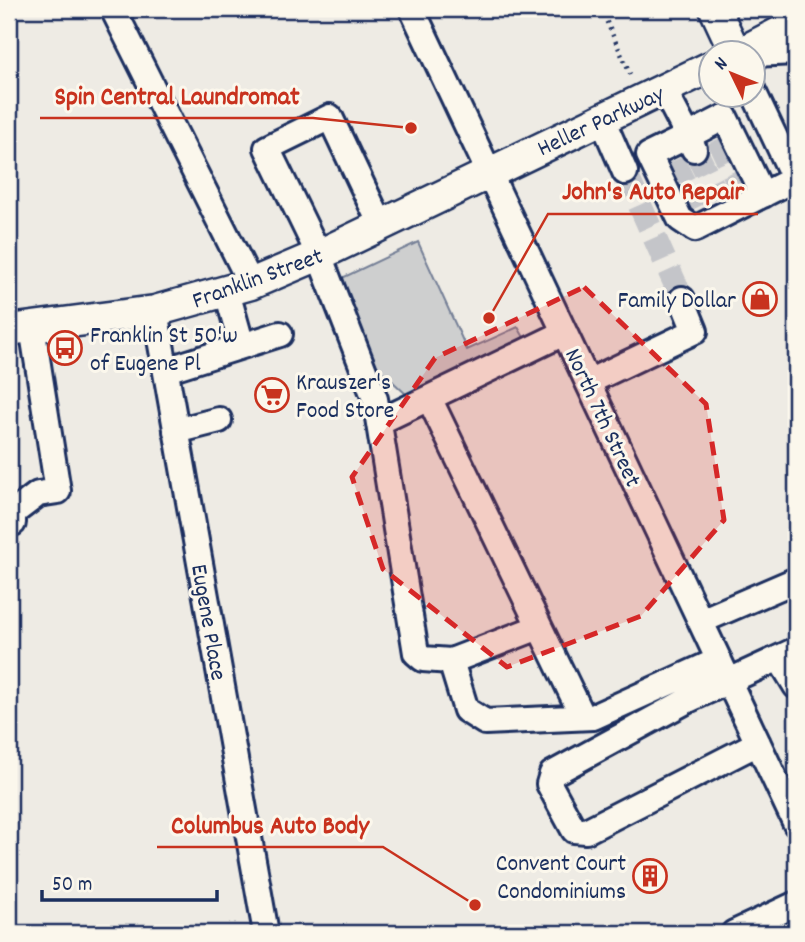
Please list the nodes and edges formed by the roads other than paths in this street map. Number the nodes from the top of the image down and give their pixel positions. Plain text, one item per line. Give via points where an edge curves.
1 (113, 9) edge
2 (412, 9) edge
3 (715, 9) edge
4 (796, 24) edge
5 (728, 38) edge
6 (766, 39) edge
7 (796, 52) edge
8 (766, 53) edge
9 (696, 74) edge
10 (664, 90) junction
11 (761, 108) edge
12 (601, 119) junction
13 (681, 148) junction
14 (489, 172) junction
15 (625, 172) tunnel mouth
16 (796, 180) edge
17 (751, 195) junction
18 (381, 225) junction
19 (319, 256) junction
20 (239, 288) junction
21 (682, 299) tunnel mouth
22 (155, 311) junction
23 (20, 329) edge
24 (565, 333) junction
25 (280, 334) dead end
26 (242, 346) junction
27 (166, 370) junction
28 (587, 382) junction
29 (429, 398) junction
30 (219, 420) dead end
31 (379, 422) junction
32 (176, 431) junction
33 (9, 524) edge
34 (796, 580) edge
35 (701, 621) junction
36 (539, 627) junction
37 (788, 654) edge
38 (451, 662) junction
39 (724, 671) junction
40 (796, 687) edge
41 (583, 718) junction
42 (758, 743) junction
43 (796, 824) edge
44 (796, 904) edge
45 (266, 933) edge
46 (734, 933) edge

1 - 20 street
2 - 14 street, North 7th Street
3 - 5 main road
4 - 6 main road
7 - 8 street
9 - 10 main road, Heller Parkway
10 - 12 main road, Heller Parkway
10 - 13 street
11 - 16 street
12 - 14 main road, Heller Parkway
12 - 15 street
13 - 17 street via 715,131 725,117
13 - 17 street via 649,155 680,219 695,229 700,216
14 - 18 main road, Franklin Street
14 - 24 street, North 7th Street
16 - 17 street
18 - 19 main road, Franklin Street
18 - 19 street via 330,117 319,122 267,148
19 - 20 main road, Franklin Street
19 - 31 street via 375,399
20 - 22 main road, Franklin Street
20 - 26 street
21 - 28 street via 695,331
22 - 23 main road, Franklin Street
22 - 27 street, Eugene Place
23 - 33 street via 58,491 38,494 13,513
24 - 28 street, North 7th Street
24 - 29 street
25 - 26 street
26 - 27 street
27 - 32 street, Eugene Place
28 - 35 street, North 7th Street
29 - 31 street
29 - 36 street
30 - 32 street
31 - 38 street via 416,653 424,659
32 - 45 street, Eugene Place
34 - 35 street
35 - 39 street, North 7th Street
36 - 38 street
36 - 41 street
37 - 39 street
37 - 40 street
38 - 41 street via 467,710 485,722
39 - 41 street
39 - 42 street, North 7th Street
39 - 42 street via 552,775 549,784 574,830 586,831
42 - 43 street, North 7th Street
44 - 46 street

